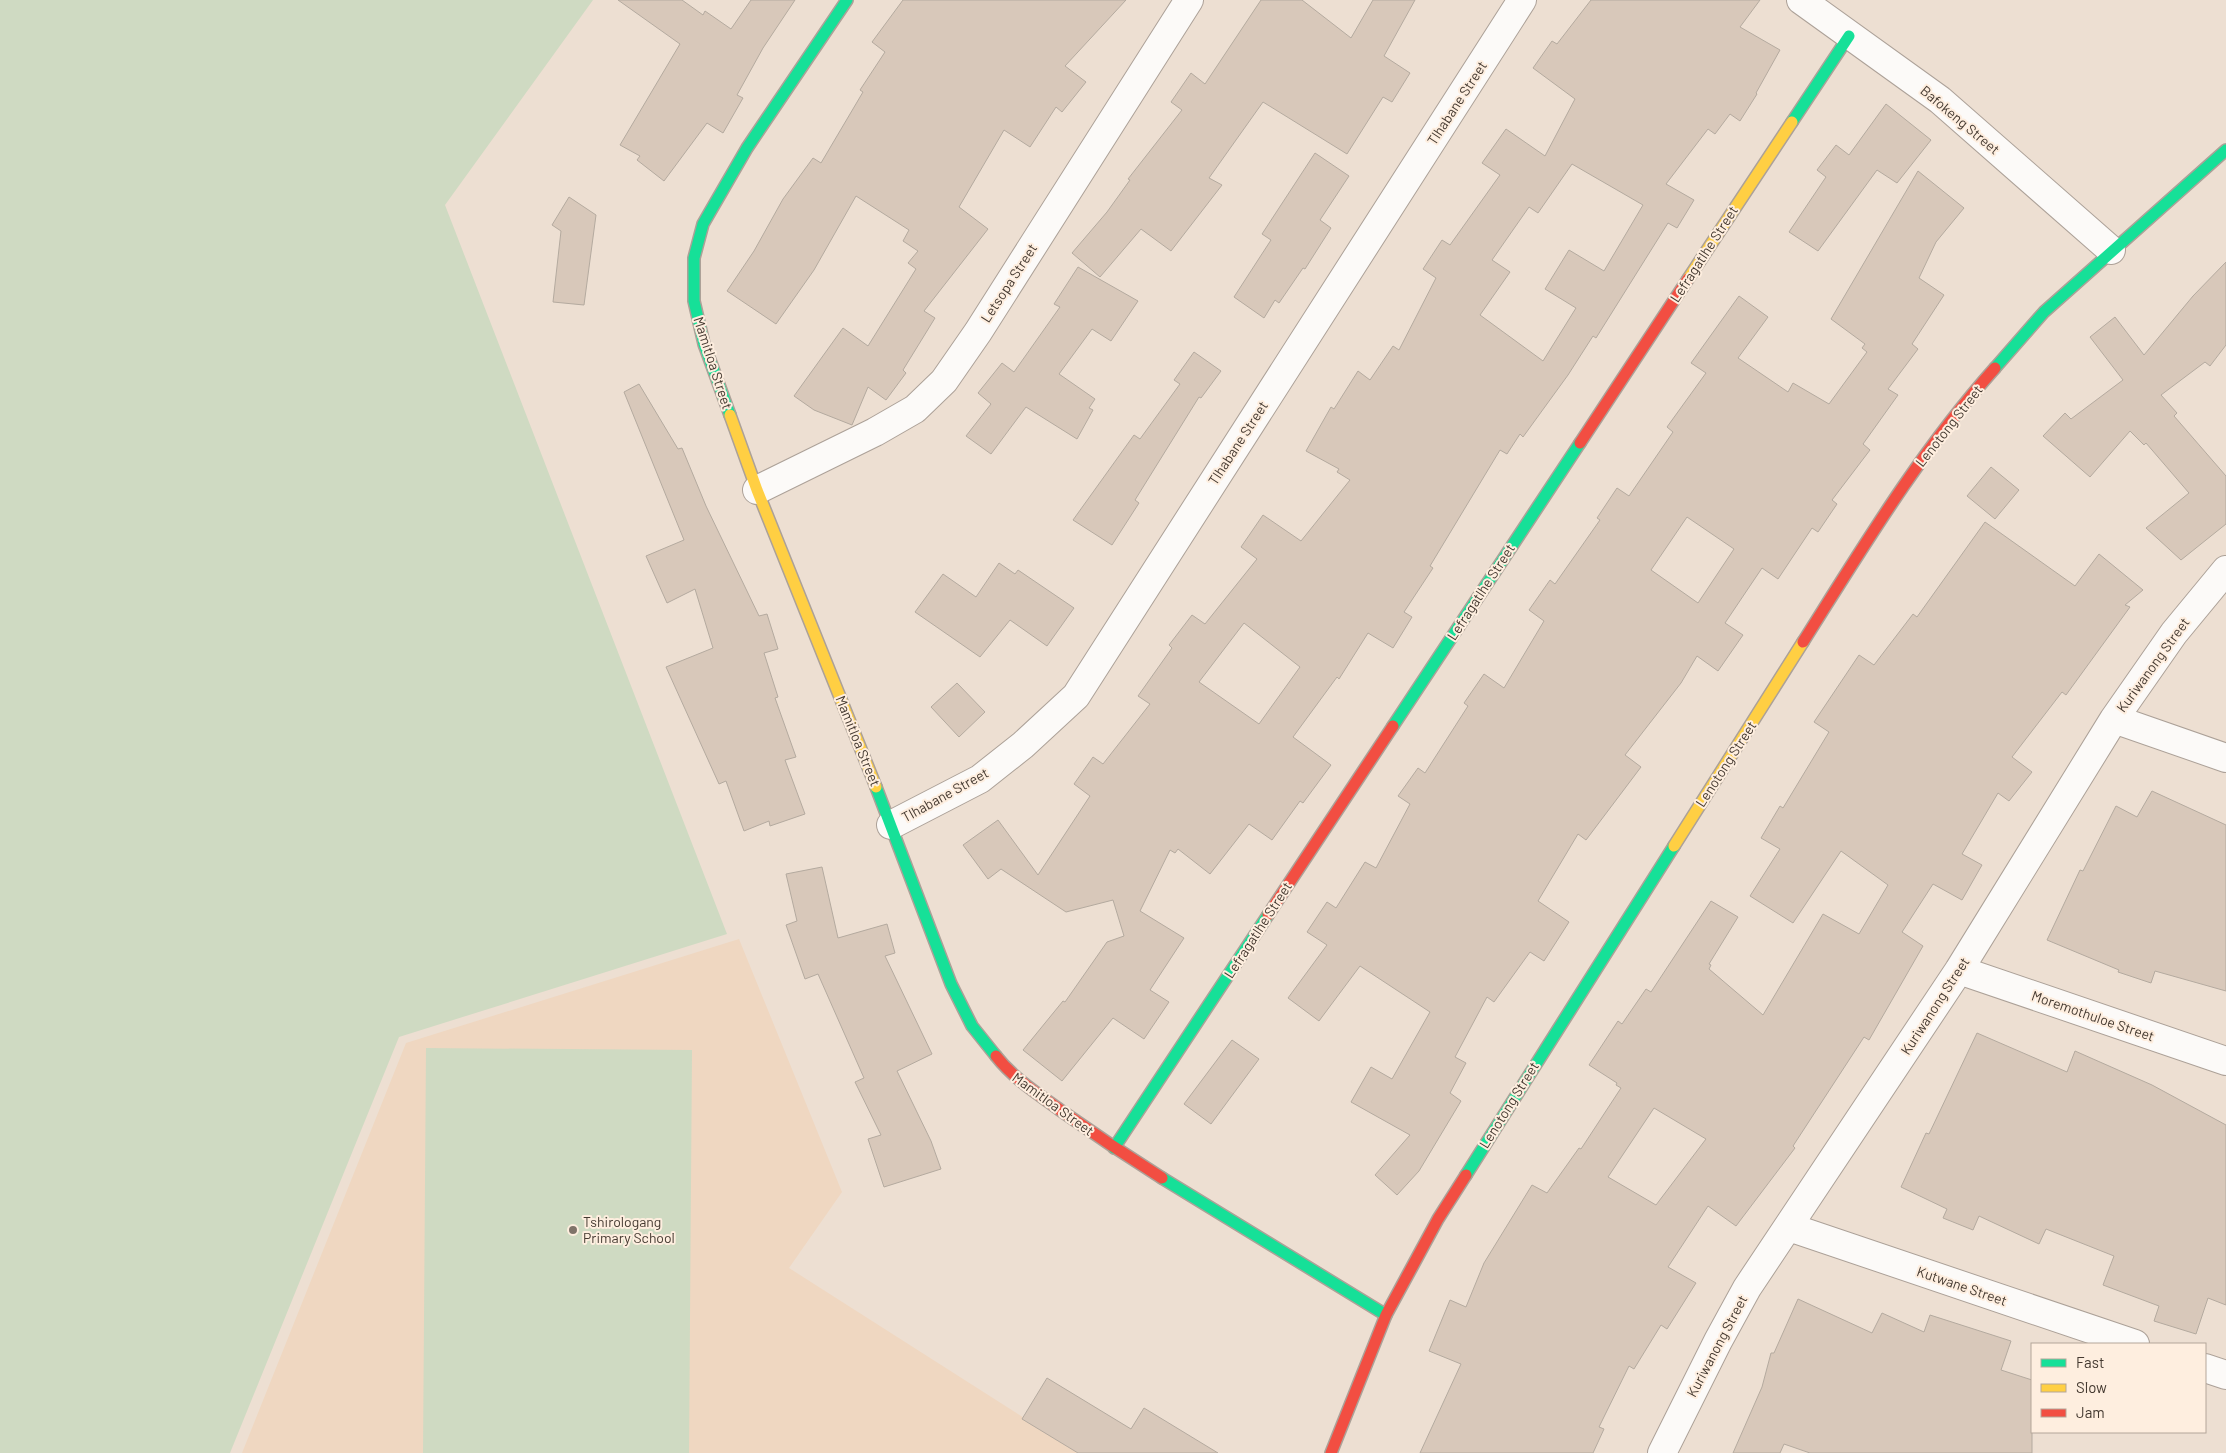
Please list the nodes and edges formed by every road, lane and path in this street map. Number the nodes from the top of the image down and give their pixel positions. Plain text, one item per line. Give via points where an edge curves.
1 (846, 0) edge
2 (1189, 0) edge
3 (1522, 0) edge
4 (1801, 0) edge
5 (1849, 36) junction
6 (2226, 150) edge
7 (2111, 250) junction
8 (757, 490) junction
9 (2226, 570) edge
10 (2114, 719) junction
11 (2226, 758) edge
12 (891, 824) junction
13 (1959, 970) junction
14 (2226, 1061) edge
15 (1114, 1148) junction
16 (1789, 1227) junction
17 (1386, 1315) junction
18 (2132, 1343) edge
19 (2206, 1368) edge
20 (2226, 1375) edge
21 (1330, 1453) edge
22 (1662, 1453) edge

1 - 8 street, Mamitloa Street via 747,148 703,224 694,258 694,301 704,344
2 - 8 street, Letsopa Street via 944,382 915,409
3 - 12 street, Tlhabane Street via 1076,696 980,779
4 - 5 street, Bafokeng Street
5 - 7 street, Bafokeng Street via 1940,100
5 - 15 street, Lefragatlhe Street
6 - 7 street, Lenotong Street
7 - 17 street, Lenotong Street via 2044,312 1968,398 1890,504 1518,1090 1438,1219
8 - 12 street, Mamitloa Street
9 - 10 street, Kuriwanong Street via 2174,634
10 - 11 street
10 - 13 street, Kuriwanong Street
12 - 15 street, Mamitloa Street via 950,984 972,1026 1006,1069
13 - 14 street, Moremothuloe Street
13 - 16 street, Kuriwanong Street
15 - 17 street, Mamitloa Street
16 - 18 street, Kutwane Street
16 - 22 street, Kuriwanong Street via 1747,1288 1722,1332
17 - 21 street, Lenotong Street
19 - 20 street

